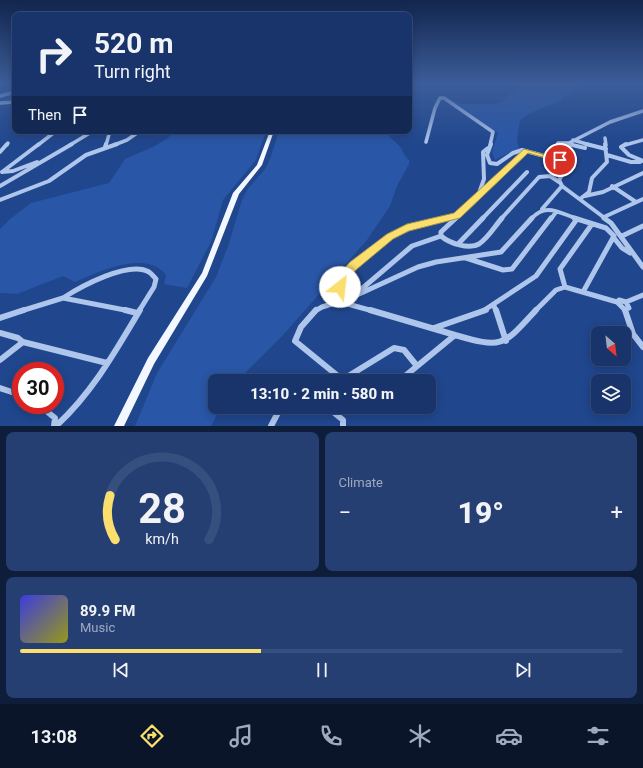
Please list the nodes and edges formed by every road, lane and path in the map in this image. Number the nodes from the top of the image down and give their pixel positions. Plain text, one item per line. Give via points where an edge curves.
1 (437, 104) edge
2 (452, 104) edge
3 (643, 111) edge
4 (52, 134) edge
5 (88, 134) edge
6 (109, 134) edge
7 (136, 134) edge
8 (271, 134) edge
9 (605, 138) dead end
10 (573, 140) junction
11 (643, 140) edge
12 (8, 142) dead end
13 (426, 142) dead end
14 (566, 143) junction
15 (105, 147) junction
16 (488, 148) junction
17 (585, 148) dead end
18 (606, 149) junction
19 (527, 151) junction
20 (0, 152) edge
21 (607, 155) junction
22 (576, 159) dead end
23 (43, 161) junction
24 (563, 161) junction
25 (643, 161) edge
26 (567, 167) junction
27 (1, 171) edge
28 (527, 172) dead end
29 (643, 173) edge
30 (560, 184) junction
31 (0, 186) edge
32 (612, 186) junction
33 (478, 196) junction
34 (585, 196) junction
35 (580, 199) junction
36 (643, 199) edge
37 (0, 200) edge
38 (636, 202) junction
39 (542, 209) junction
40 (556, 212) junction
41 (456, 215) junction
42 (604, 217) junction
43 (577, 219) junction
44 (592, 224) junction
45 (643, 226) edge
46 (442, 236) junction
47 (622, 236) junction
48 (614, 238) junction
49 (459, 243) junction
50 (632, 254) junction
51 (464, 257) junction
52 (643, 257) edge
53 (637, 259) junction
54 (643, 267) edge
55 (565, 287) junction
56 (583, 292) junction
57 (357, 293) junction
58 (643, 295) edge
59 (63, 298) junction
60 (342, 300) junction
61 (617, 302) junction
62 (626, 302) junction
63 (494, 306) junction
64 (624, 309) junction
65 (136, 313) junction
66 (0, 318) edge
67 (434, 328) junction
68 (0, 334) edge
69 (455, 335) junction
70 (506, 341) junction
71 (23, 342) junction
72 (643, 347) edge
73 (0, 360) edge
74 (108, 363) junction
75 (417, 366) junction
76 (336, 374) edge
77 (353, 374) edge
78 (407, 374) edge
79 (0, 388) edge
80 (12, 392) edge
81 (50, 414) edge
82 (277, 414) edge
83 (337, 414) edge
84 (55, 426) edge
85 (119, 426) edge
86 (271, 426) edge
87 (343, 426) edge

1 - 13 street
2 - 16 street via 493,132 494,136
3 - 10 street via 615,120
4 - 27 street
5 - 23 street
6 - 15 street
7 - 15 street
8 - 85 main road via 259,165 236,193 205,274 150,361
9 - 18 street
10 - 14 street
10 - 18 street
11 - 25 street via 627,142 621,147 629,155
12 - 20 street
14 - 17 street
14 - 24 street via 558,143
15 - 37 street via 79,159 49,181
16 - 19 street via 488,160 493,164 518,151
16 - 33 street via 483,152 484,179
18 - 21 street
19 - 24 street
19 - 33 street
21 - 25 street via 632,162
21 - 34 street via 608,162 592,178
22 - 26 street
23 - 27 street via 13,171
23 - 31 street
24 - 26 street
26 - 30 street
28 - 49 street
29 - 32 street
30 - 35 street
30 - 39 street
30 - 49 street via 556,178 550,176 539,177 479,244 469,246
32 - 34 street via 603,192
32 - 38 street
33 - 41 street
34 - 35 street
35 - 42 street
36 - 38 street
38 - 42 street
39 - 40 street
39 - 51 street via 501,252
40 - 43 street
40 - 51 street via 512,269 503,270
41 - 46 street via 441,232
41 - 60 street via 407,228 390,236 346,274 341,284
42 - 47 street
43 - 44 street
43 - 63 street via 536,276
44 - 48 street via 609,230
44 - 55 street via 560,269
45 - 47 street
46 - 49 street via 445,240
46 - 57 street via 412,246
47 - 50 street
48 - 50 street via 622,248
48 - 56 street
50 - 53 street
51 - 57 street via 418,267
52 - 53 street
53 - 54 street
55 - 56 street
55 - 70 street via 556,290
56 - 61 street
57 - 60 street
58 - 62 street
59 - 65 street
59 - 65 street via 87,284 108,276 131,270 147,271 154,275 155,284
59 - 66 street
60 - 67 street
60 - 76 street via 315,312 297,334 295,341
61 - 62 street
61 - 64 street
62 - 64 street via 629,308
63 - 67 street
63 - 70 street
64 - 72 street via 633,334
65 - 74 street
67 - 69 street
68 - 71 street via 18,338
69 - 70 street via 489,345 502,344
69 - 75 street
71 - 73 street
71 - 74 street
74 - 84 street via 89,393
75 - 77 street via 404,350 394,348
75 - 78 street
79 - 80 street
81 - 84 street via 55,418
82 - 86 street
83 - 87 street via 343,420

